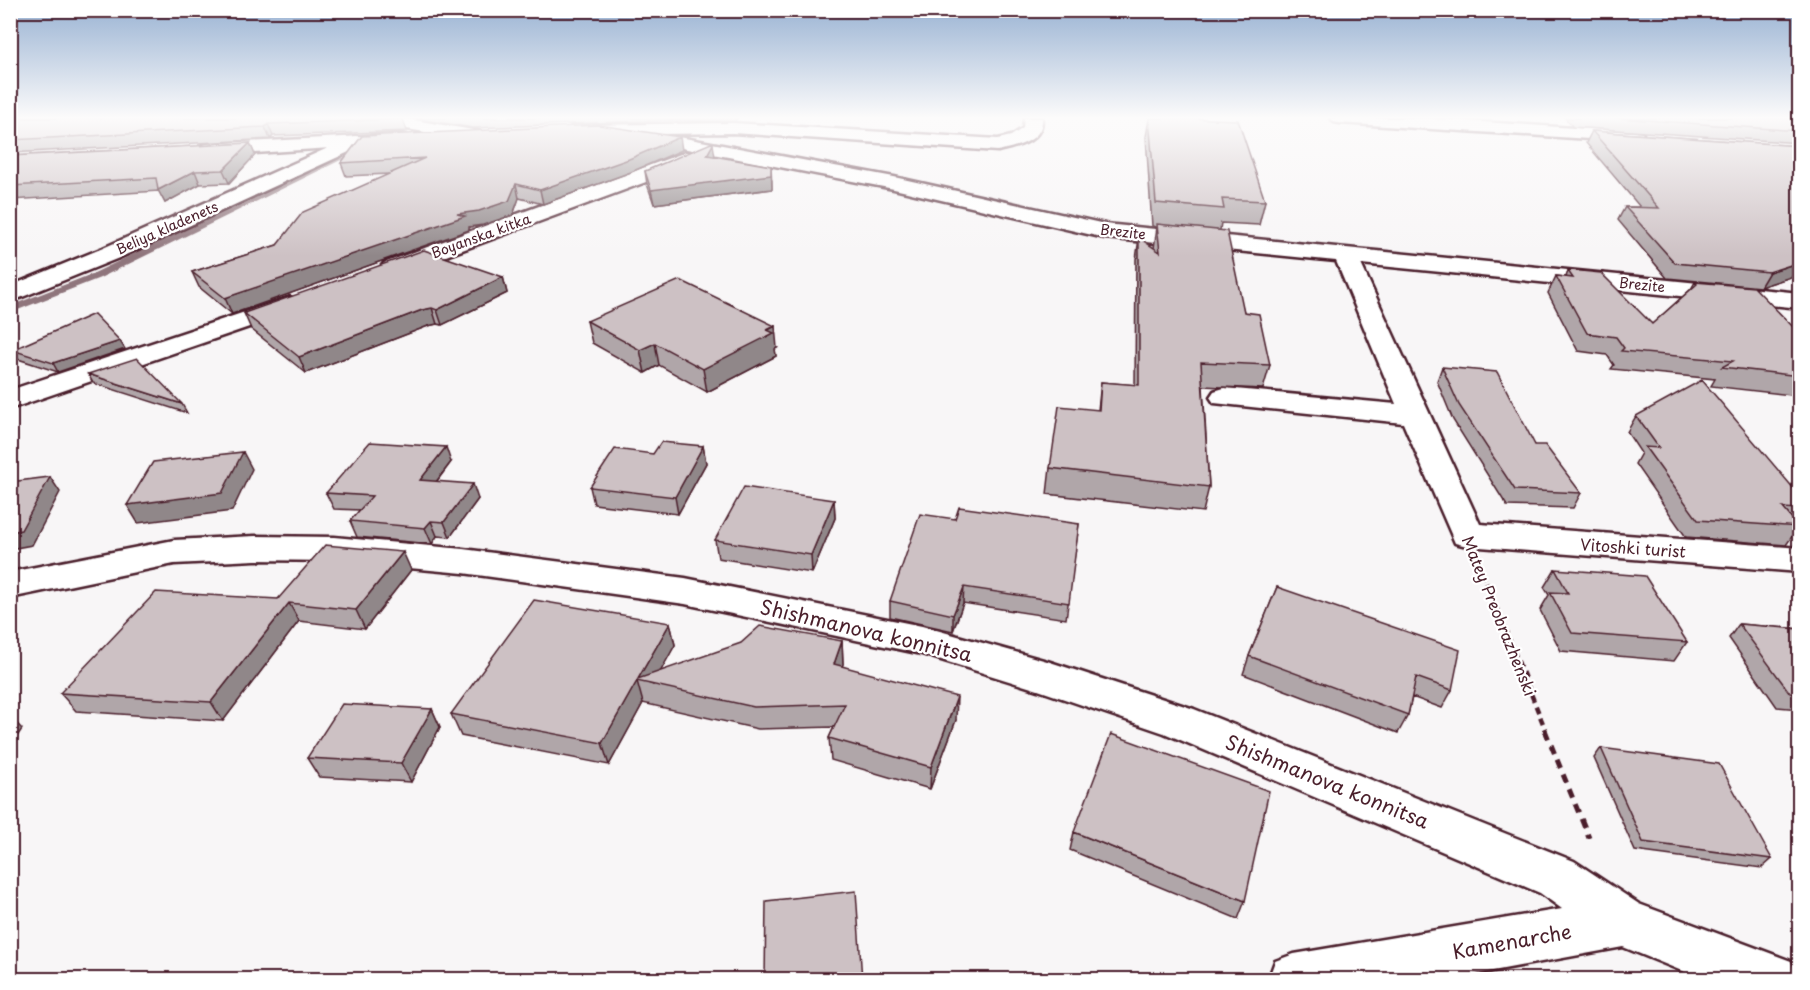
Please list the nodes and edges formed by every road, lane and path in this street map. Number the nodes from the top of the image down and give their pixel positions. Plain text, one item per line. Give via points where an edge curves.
1 (306, 164) edge
2 (671, 164) edge
3 (798, 164) edge
4 (1346, 254) junction
5 (367, 278) edge
6 (10, 295) edge
7 (312, 297) edge
8 (1800, 301) edge
9 (1224, 398) dead end
10 (10, 400) edge
11 (1413, 415) junction
12 (1467, 535) junction
13 (1800, 560) edge
14 (10, 585) edge
15 (1592, 846) dead end
16 (1623, 923) junction
17 (1294, 980) edge
18 (1772, 980) edge

1 - 6 street, Beliya kladenets
2 - 5 street, Boyanska kitka
3 - 4 street, Brezite via 1105,231
4 - 8 street, Brezite
4 - 11 street, Matey Preobrazhenski
7 - 10 street
9 - 11 street
11 - 12 street, Matey Preobrazhenski
12 - 13 street, Vitoshki turist
12 - 15 path, Matey Preobrazhenski
14 - 16 street, Shishmanova konnitsa via 174,552 334,549 463,561 685,591 922,640 1179,721 1557,877
16 - 17 street, Kamenarche
16 - 18 street, Shishmanova konnitsa

